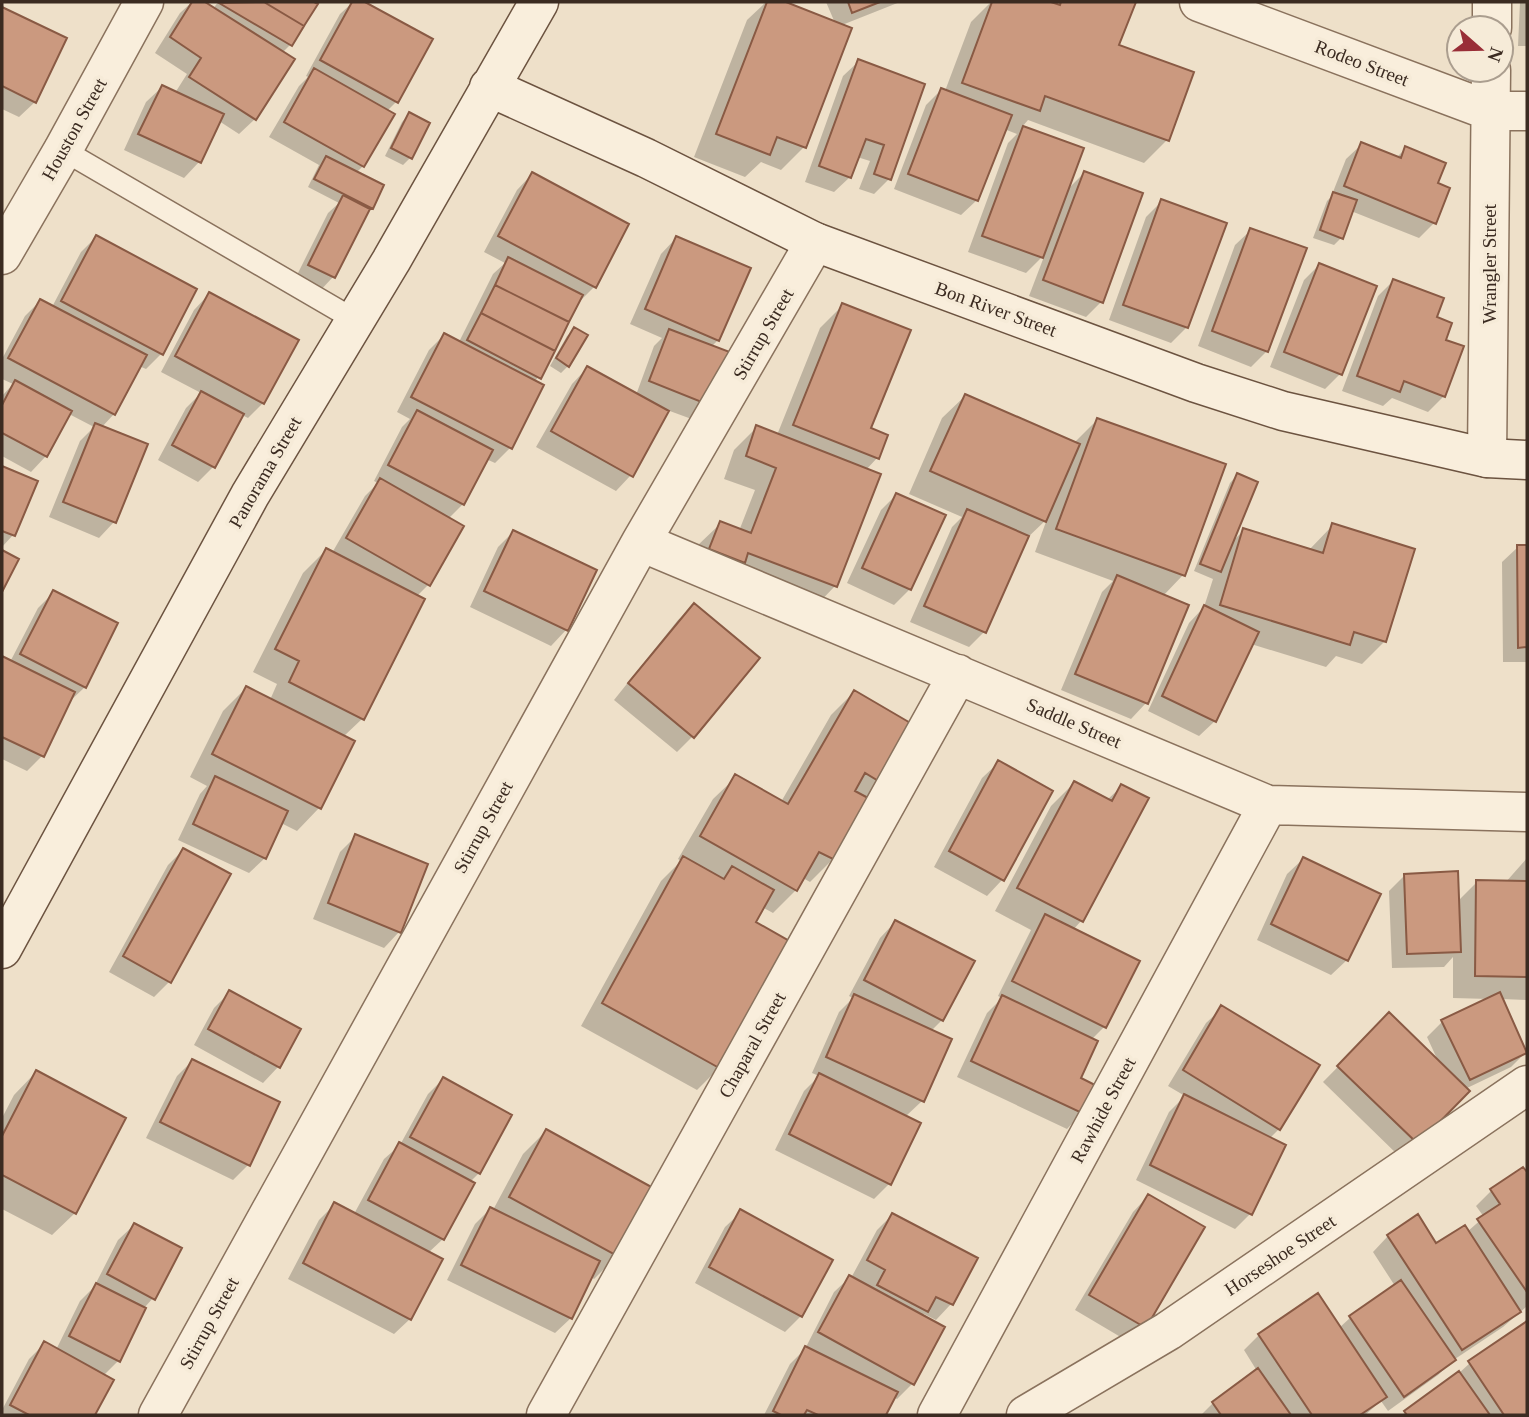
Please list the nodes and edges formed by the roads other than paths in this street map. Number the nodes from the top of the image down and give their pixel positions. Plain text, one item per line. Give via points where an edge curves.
1 (144, 2) edge
2 (539, 2) edge
3 (1199, 2) edge
4 (1491, 84) edge
5 (489, 87) junction
6 (1490, 111) junction
7 (1527, 111) edge
8 (63, 150) junction
9 (815, 242) junction
10 (2, 255) edge
11 (355, 320) junction
12 (1488, 458) junction
13 (1527, 460) edge
14 (641, 542) junction
15 (958, 674) junction
16 (1268, 805) junction
17 (1527, 812) edge
18 (2, 949) edge
19 (1527, 1085) edge
20 (158, 1415) edge
21 (546, 1415) edge
22 (937, 1415) edge
23 (1026, 1415) edge

1 - 8 street, Houston Street
2 - 5 street, Panorama Street
3 - 6 street, Rodeo Street
4 - 6 street, Wrangler Street
5 - 9 street, Bon River Street
5 - 11 street, Panorama Street
6 - 7 street, Rodeo Street
6 - 12 street, Wrangler Street
8 - 10 street, Houston Street
8 - 11 lane
9 - 12 street, Bon River Street via 1233,395 1283,411
9 - 14 street, Stirrup Street
11 - 18 street, Panorama Street via 250,495
12 - 13 street, Bon River Street
14 - 15 street, Saddle Street
14 - 20 street, Stirrup Street
15 - 16 street, Saddle Street
15 - 21 street, Chaparal Street
16 - 17 street, Saddle Street
16 - 22 street, Rawhide Street
19 - 23 street, Horseshoe Street via 1168,1331

